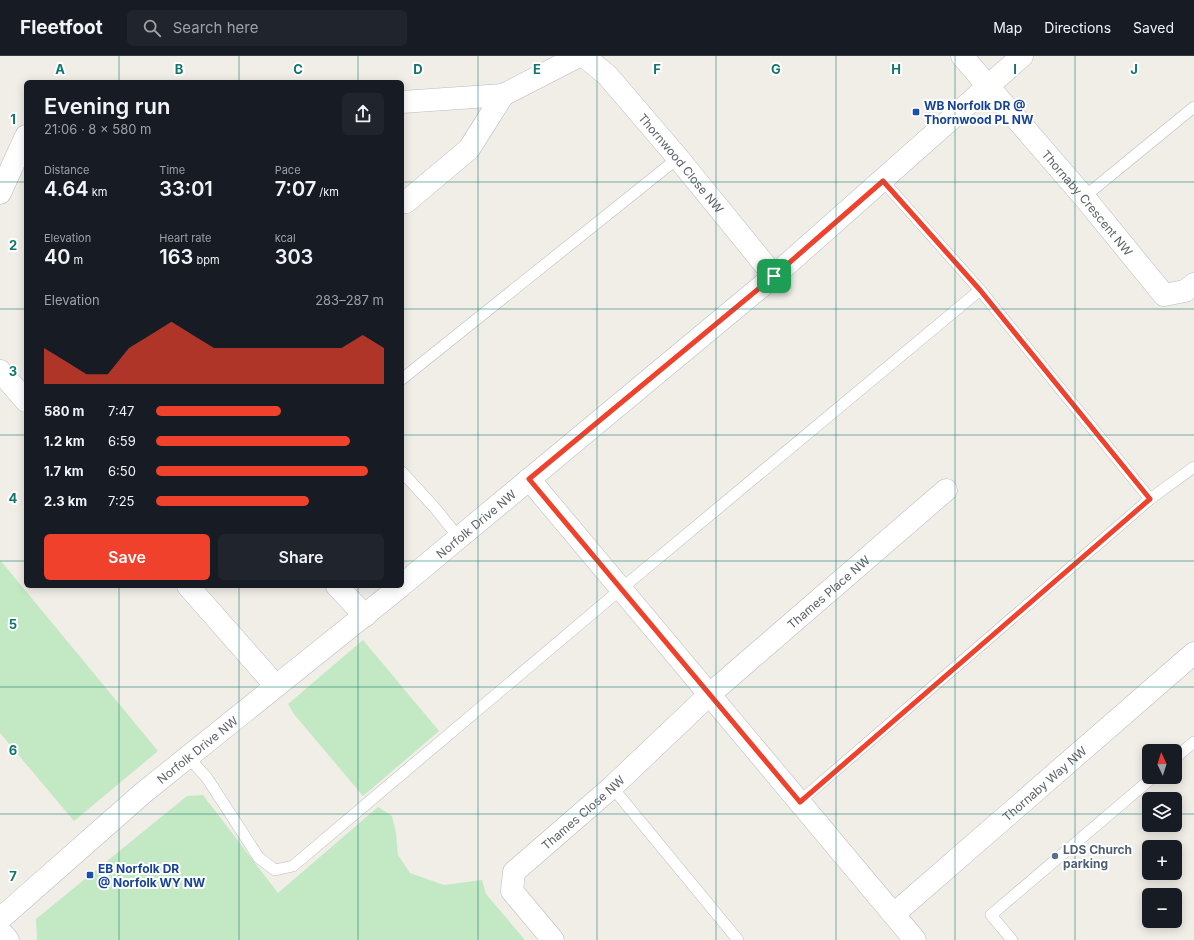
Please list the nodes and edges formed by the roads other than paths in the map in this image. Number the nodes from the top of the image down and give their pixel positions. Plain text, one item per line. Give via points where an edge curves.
1 (579, 56) edge
2 (584, 56) edge
3 (962, 56) edge
4 (1022, 56) edge
5 (988, 86) junction
6 (504, 95) junction
7 (404, 102) edge
8 (1194, 107) edge
9 (24, 140) edge
10 (678, 158) junction
11 (883, 181) junction
12 (0, 193) edge
13 (1084, 197) junction
14 (404, 201) edge
15 (774, 276) junction
16 (1194, 284) edge
17 (980, 290) junction
18 (0, 371) edge
19 (404, 377) edge
20 (24, 399) edge
21 (1194, 467) edge
22 (404, 474) edge
23 (529, 479) junction
24 (946, 490) dead end
25 (1150, 499) junction
26 (459, 538) junction
27 (404, 583) edge
28 (190, 588) edge
29 (339, 588) edge
30 (398, 588) edge
31 (621, 589) junction
32 (365, 616) junction
33 (1194, 653) edge
34 (276, 686) junction
35 (710, 694) junction
36 (1194, 742) edge
37 (1182, 752) edge
38 (189, 758) junction
39 (1145, 784) edge
40 (612, 787) junction
41 (800, 802) junction
42 (894, 914) junction
43 (0, 920) edge
44 (0, 931) edge
45 (8, 940) edge
46 (553, 940) edge
47 (738, 940) edge
48 (915, 940) edge
49 (1012, 940) edge

1 - 6 street
2 - 10 street, Thornwood Close NW via 607,75
3 - 5 street, Thornaby Crescent NW
4 - 5 street, Norfolk Drive NW
5 - 11 street, Norfolk Drive NW
5 - 13 street, Thornaby Crescent NW
6 - 7 street
6 - 14 street via 469,149 406,202
8 - 13 lane
9 - 12 street
10 - 15 street, Thornwood Close NW
10 - 19 lane
11 - 15 street, Norfolk Drive NW
11 - 17 lane
13 - 16 street, Thornaby Crescent NW via 1164,295 1185,291
15 - 23 street, Norfolk Drive NW
17 - 25 lane
17 - 31 lane
18 - 20 street
21 - 25 lane
22 - 26 lane
23 - 26 street, Norfolk Drive NW
23 - 31 street
24 - 35 street, Thames Place NW
25 - 41 lane
26 - 27 street, Norfolk Drive NW
28 - 34 street
29 - 32 street
30 - 32 street, Norfolk Drive NW
31 - 35 street
31 - 38 lane via 293,866 276,870 259,858 207,778
32 - 34 street, Norfolk Drive NW
33 - 42 street, Thornaby Way NW
34 - 38 street, Norfolk Drive NW
35 - 40 street, Thames Close NW
35 - 41 street
36 - 37 lane
38 - 43 street, Norfolk Drive NW via 143,794
39 - 49 lane via 991,915
40 - 46 street, Thames Close NW via 514,872 512,891
40 - 47 lane
41 - 42 street
42 - 48 street
44 - 45 street

